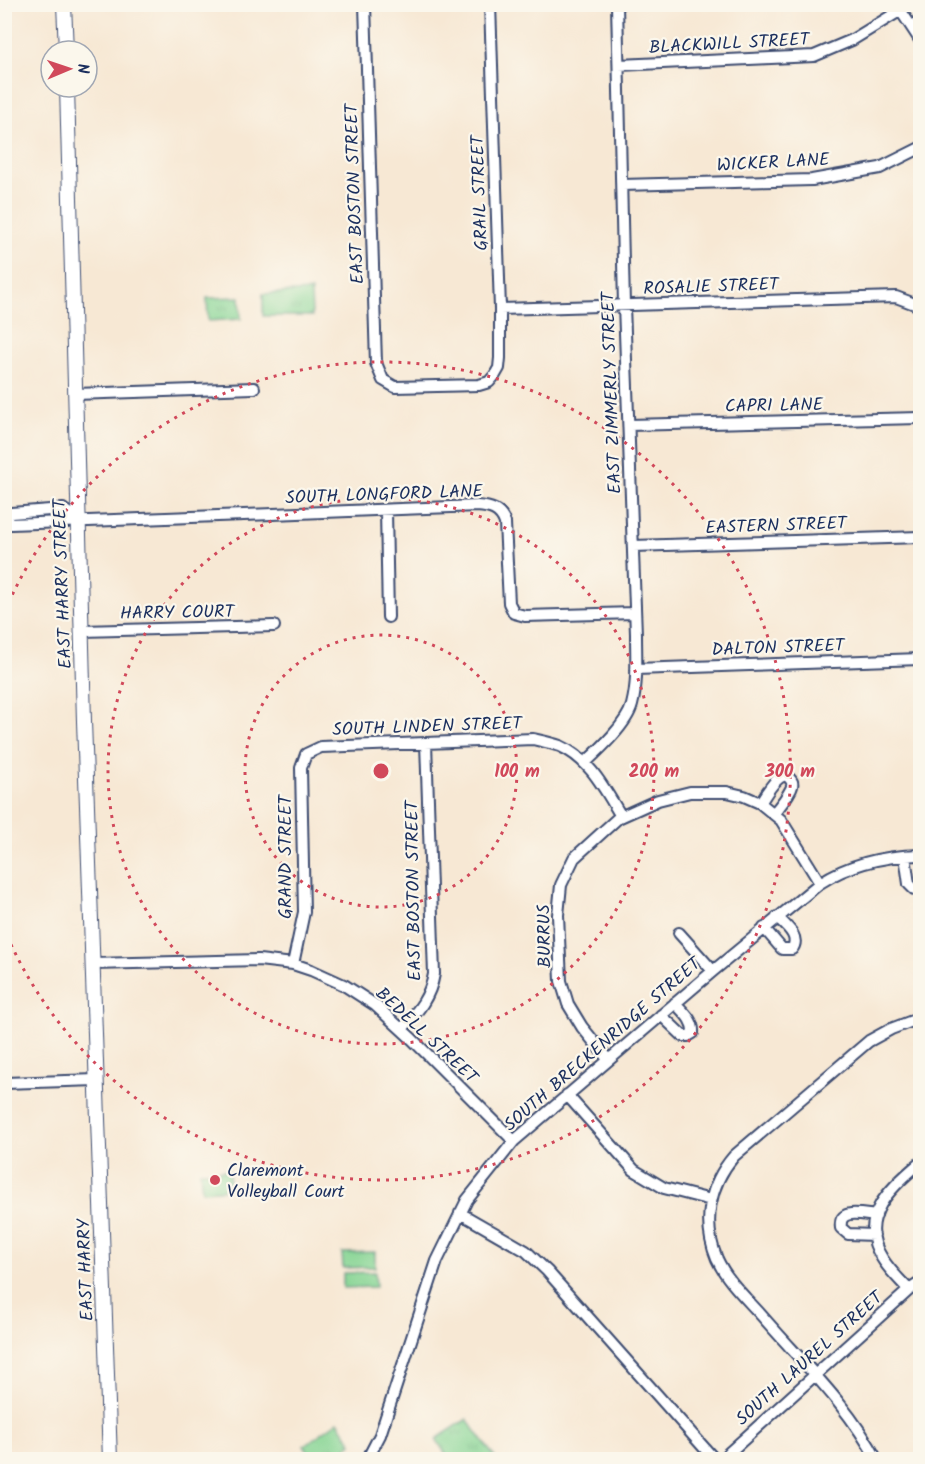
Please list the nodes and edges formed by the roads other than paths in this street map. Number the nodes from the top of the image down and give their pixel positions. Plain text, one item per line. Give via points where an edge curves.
1 (64, 4) edge
2 (364, 4) edge
3 (490, 4) edge
4 (617, 4) edge
5 (899, 7) edge
6 (65, 39) edge
7 (921, 40) edge
8 (619, 65) junction
9 (67, 99) edge
10 (921, 148) edge
11 (622, 185) junction
12 (624, 305) junction
13 (921, 306) edge
14 (500, 309) junction
15 (492, 378) joint
16 (254, 388) dead end
17 (75, 394) junction
18 (921, 418) edge
19 (629, 425) junction
20 (386, 510) junction
21 (4, 520) edge
22 (79, 521) junction
23 (921, 537) edge
24 (633, 546) junction
25 (635, 613) junction
26 (388, 617) dead end
27 (273, 626) dead end
28 (81, 631) junction
29 (921, 659) edge
30 (636, 669) junction
31 (426, 743) junction
32 (309, 753) joint
33 (585, 763) junction
34 (760, 803) junction
35 (774, 813) junction
36 (621, 816) junction
37 (921, 855) edge
38 (905, 856) junction
39 (820, 883) junction
40 (921, 889) edge
41 (777, 917) junction
42 (764, 928) junction
43 (679, 933) dead end
44 (92, 964) junction
45 (293, 964) junction
46 (712, 971) junction
47 (675, 1003) junction
48 (661, 1015) junction
49 (921, 1018) edge
50 (402, 1029) junction
51 (608, 1059) junction
52 (97, 1080) junction
53 (4, 1083) edge
54 (567, 1095) junction
55 (514, 1141) junction
56 (921, 1163) edge
57 (711, 1200) junction
58 (460, 1213) junction
59 (876, 1216) junction
60 (874, 1235) junction
61 (921, 1283) edge
62 (909, 1290) junction
63 (814, 1375) junction
64 (110, 1460) edge
65 (367, 1460) edge
66 (715, 1460) edge
67 (721, 1460) edge
68 (877, 1460) edge

1 - 6 main road
2 - 15 street, EAST BOSTON STREET via 376,363 383,380 395,387 479,385
3 - 14 street, GRAIL STREET
4 - 8 street, EAST ZIMMERLY STREET
5 - 7 street
5 - 8 street, BLACKWILL STREET via 852,40 814,56
8 - 11 street, EAST ZIMMERLY STREET
9 - 17 main road, EAST HARRY STREET
10 - 11 street, WICKER LANE via 880,168 812,180
11 - 12 street, EAST ZIMMERLY STREET
12 - 13 street, ROSALIE STREET via 896,297
12 - 14 street, ROSALIE STREET
12 - 19 street, EAST ZIMMERLY STREET
14 - 15 street, GRAIL STREET via 499,368
16 - 17 street
17 - 22 main road, EAST HARRY STREET
18 - 19 street, CAPRI LANE
19 - 24 street, EAST ZIMMERLY STREET
20 - 22 street, SOUTH LONGFORD LANE
20 - 25 street, SOUTH LONGFORD LANE via 477,506 495,509 505,523 509,603 514,613
20 - 26 street
21 - 22 street, SOUTH LONGFORD LANE via 11,524
22 - 28 main road, EAST HARRY STREET
23 - 24 street, EASTERN STREET
24 - 25 street, EAST ZIMMERLY STREET
25 - 30 street, EAST ZIMMERLY STREET
27 - 28 street, HARRY COURT
28 - 44 main road, EAST HARRY STREET
29 - 30 street, DALTON STREET
30 - 33 street, EAST ZIMMERLY STREET via 632,707 614,735
31 - 32 street, SOUTH LINDEN STREET via 321,747
31 - 33 street, SOUTH LINDEN STREET via 533,739 561,747
31 - 50 street, EAST BOSTON STREET via 434,975 424,1004
32 - 45 street, GRAND STREET via 301,768 303,912
33 - 36 street, SOUTH LINDEN STREET
34 - 35 street, BURRUS
34 - 35 street via 779,777 790,778 791,789
34 - 36 street, BURRUS via 727,792 690,792
35 - 39 street, BURRUS
36 - 51 street, BURRUS via 574,858 561,885 558,915 561,981 568,1004
37 - 38 street, SOUTH BRECKENRIDGE STREET
38 - 39 street, SOUTH BRECKENRIDGE STREET via 865,863
38 - 40 street via 909,884
39 - 41 street, SOUTH BRECKENRIDGE STREET
41 - 42 street, SOUTH BRECKENRIDGE STREET
41 - 42 street via 795,938 792,949 782,949
42 - 46 street, SOUTH BRECKENRIDGE STREET
43 - 46 street
44 - 45 street, BEDELL STREET via 259,960
44 - 52 main road, EAST HARRY STREET
45 - 50 street, BEDELL STREET via 344,985
46 - 47 street, SOUTH BRECKENRIDGE STREET
47 - 48 street, SOUTH BRECKENRIDGE STREET
47 - 48 street via 689,1019 693,1033 683,1036
48 - 51 street, SOUTH BRECKENRIDGE STREET
49 - 57 street via 869,1041 741,1150 723,1169
50 - 55 street, BEDELL STREET
51 - 54 street, SOUTH BRECKENRIDGE STREET
52 - 53 street
52 - 64 main road, EAST HARRY
54 - 55 street, SOUTH BRECKENRIDGE STREET
54 - 57 street via 634,1170 664,1188
55 - 58 street, SOUTH BRECKENRIDGE STREET
56 - 59 street via 885,1196
57 - 63 street via 711,1240 722,1268
58 - 65 street, SOUTH BRECKENRIDGE STREET via 437,1262 380,1435
58 - 66 street via 526,1251 547,1270
59 - 60 street
59 - 60 street via 848,1214 840,1225 848,1234
60 - 62 street via 882,1258
61 - 62 street, SOUTH LAUREL STREET
62 - 63 street, SOUTH LAUREL STREET
63 - 67 street, SOUTH LAUREL STREET
63 - 68 street via 853,1421

